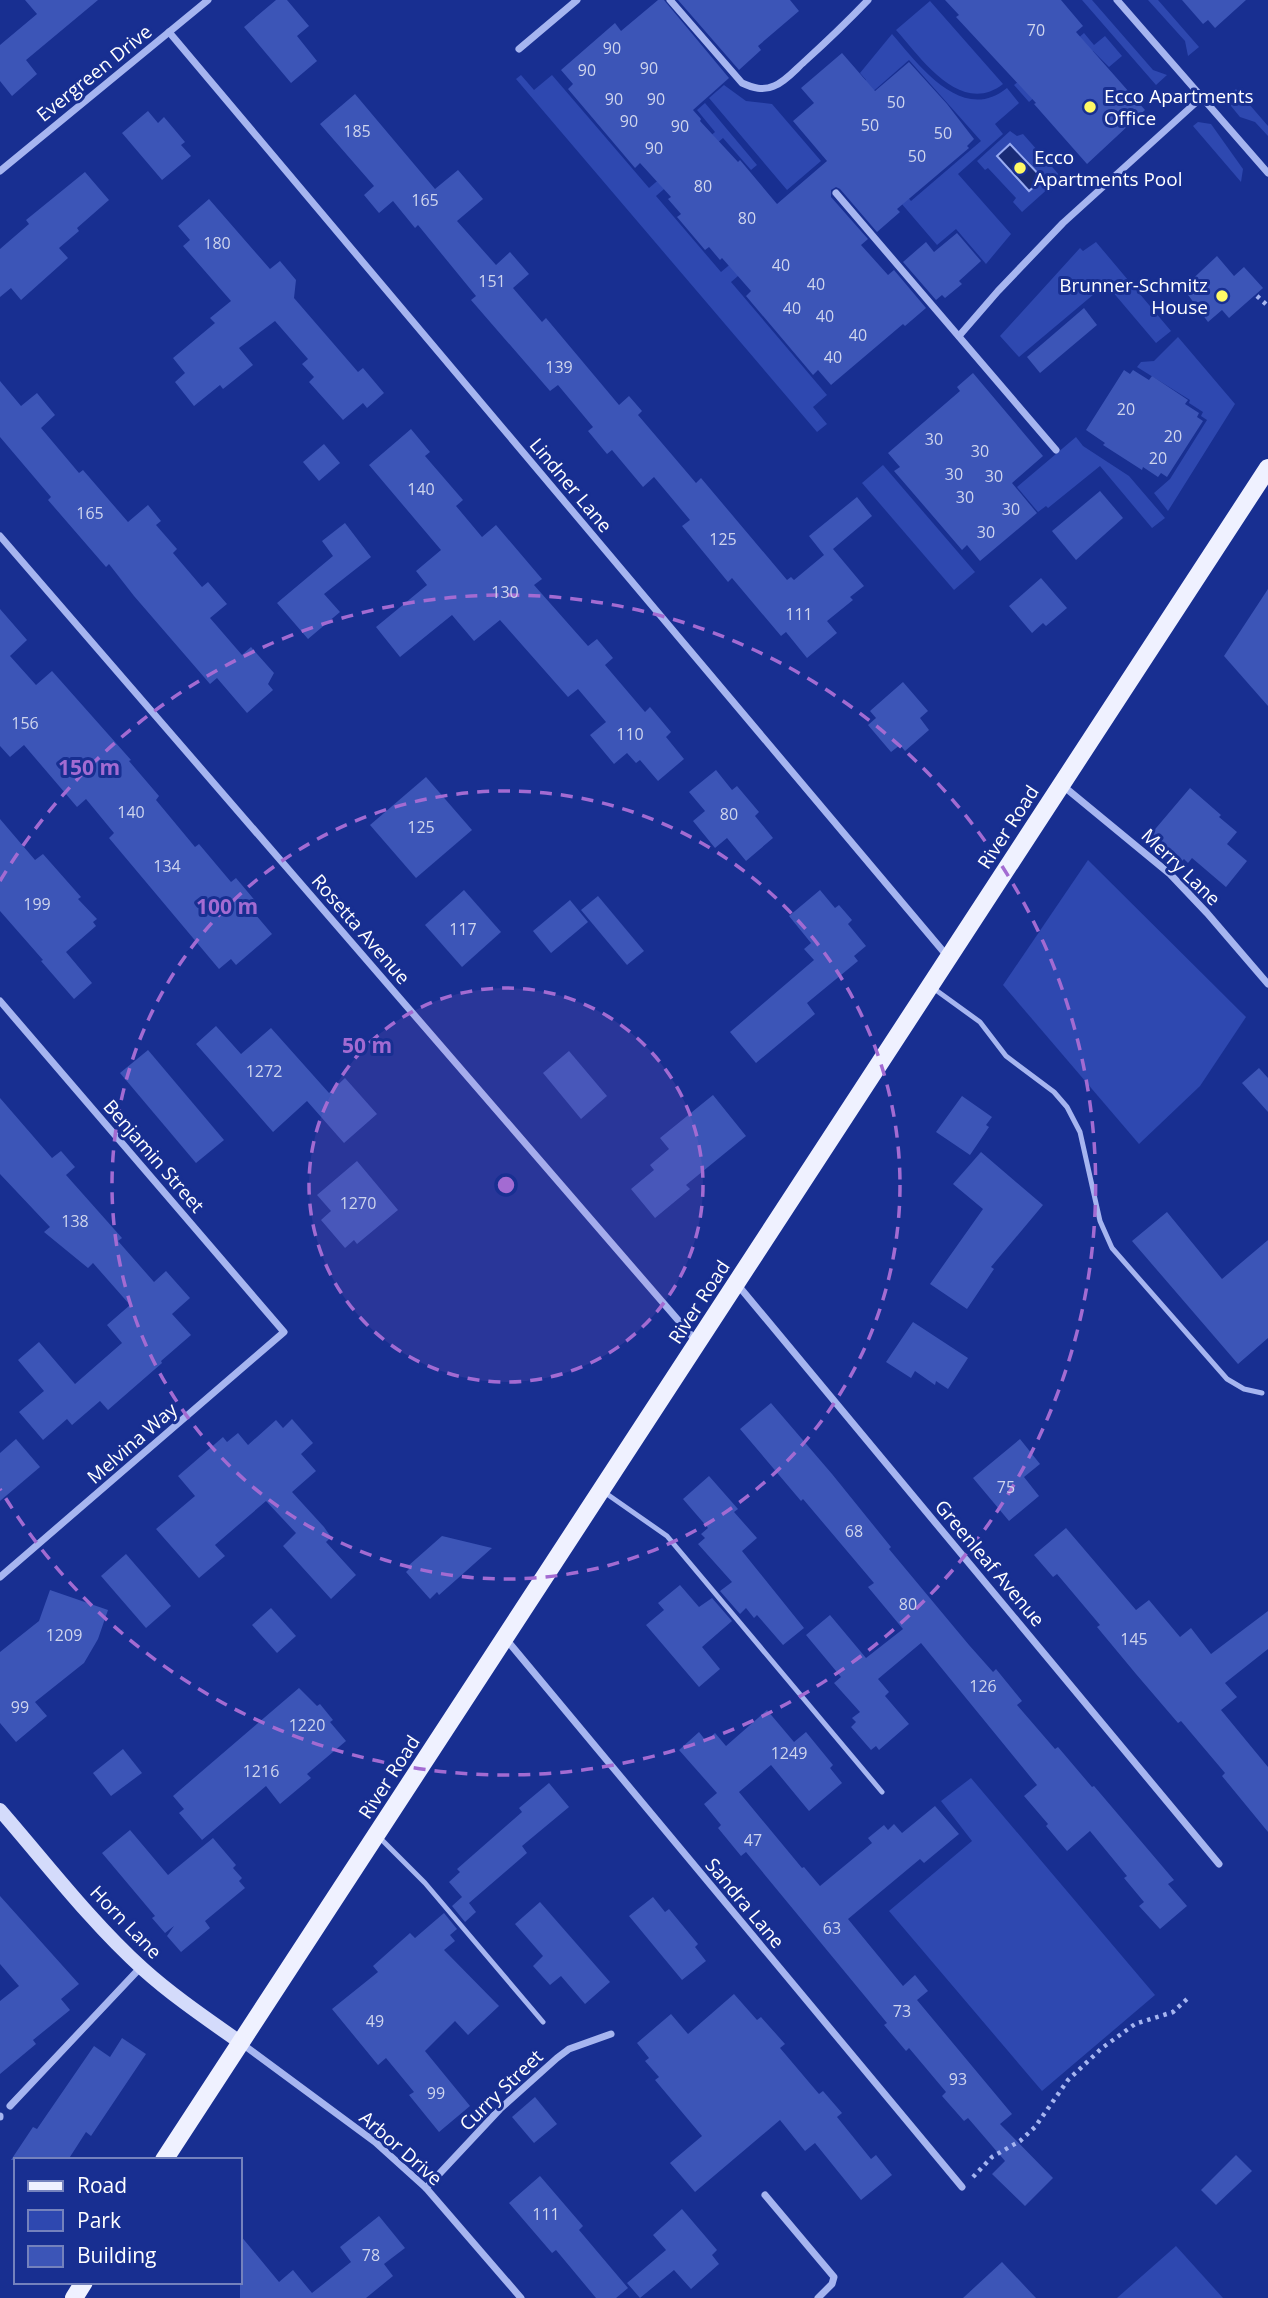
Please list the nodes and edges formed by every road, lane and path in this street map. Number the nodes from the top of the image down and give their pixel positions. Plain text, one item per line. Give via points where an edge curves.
1 (208, 0) edge
2 (577, 0) edge
3 (670, 0) edge
4 (868, 0) edge
5 (1116, 0) edge
6 (169, 32) junction
7 (519, 49) dead end
8 (1202, 97) junction
9 (0, 172) edge
10 (1268, 173) edge
11 (836, 193) dead end
12 (1258, 296) dead end
13 (1268, 306) edge
14 (959, 336) junction
15 (1056, 450) dead end
16 (1268, 468) edge
17 (0, 536) edge
18 (1061, 785) junction
19 (949, 957) junction
20 (1268, 984) edge
21 (930, 986) junction
22 (0, 1001) edge
23 (736, 1283) junction
24 (284, 1332) joint
25 (698, 1342) junction
26 (1262, 1393) dead end
27 (601, 1490) junction
28 (0, 1577) edge
29 (504, 1638) junction
30 (882, 1792) dead end
31 (0, 1810) edge
32 (376, 1835) junction
33 (1219, 1864) dead end
34 (141, 1967) junction
35 (1187, 1999) dead end
36 (542, 2022) dead end
37 (611, 2034) dead end
38 (241, 2043) junction
39 (10, 2106) dead end
40 (165, 2158) edge
41 (962, 2187) joint
42 (426, 2188) junction
43 (765, 2195) dead end
44 (521, 2298) edge
45 (818, 2298) edge

1 - 6 street, Evergreen Drive
2 - 7 street
3 - 4 street via 742,82 764,89 787,77
5 - 8 street
6 - 9 street, Evergreen Drive
6 - 19 street, Lindner Lane
8 - 10 street
8 - 14 street via 1063,223
11 - 14 street
12 - 13 path
14 - 15 street
16 - 18 main road, River Road
17 - 25 street, Rosetta Avenue
18 - 19 main road, River Road
18 - 20 street, Merry Lane via 1188,891
19 - 21 main road, River Road
21 - 23 main road, River Road
21 - 26 lane via 980,1022 1006,1056 1060,1098 1080,1132 1100,1221 1112,1248 1227,1379
22 - 24 street, Benjamin Street
23 - 25 main road, River Road
23 - 33 street, Greenleaf Avenue
24 - 28 street, Melvina Way
25 - 27 main road, River Road
27 - 29 main road, River Road
27 - 30 lane via 667,1536
29 - 32 main road, River Road
29 - 41 street, Sandra Lane
31 - 34 street, Horn Lane
32 - 36 lane via 425,1883
32 - 38 main road, River Road
34 - 38 street, Horn Lane
34 - 39 street
35 - 41 path via 1173,2012 1135,2024 1101,2048 1068,2080 1035,2127 992,2157
37 - 42 street, Curry Street via 557,2058 500,2109
38 - 40 main road, River Road
38 - 42 street, Arbor Drive via 375,2142
42 - 44 street, Arbor Drive
43 - 45 street via 834,2277

